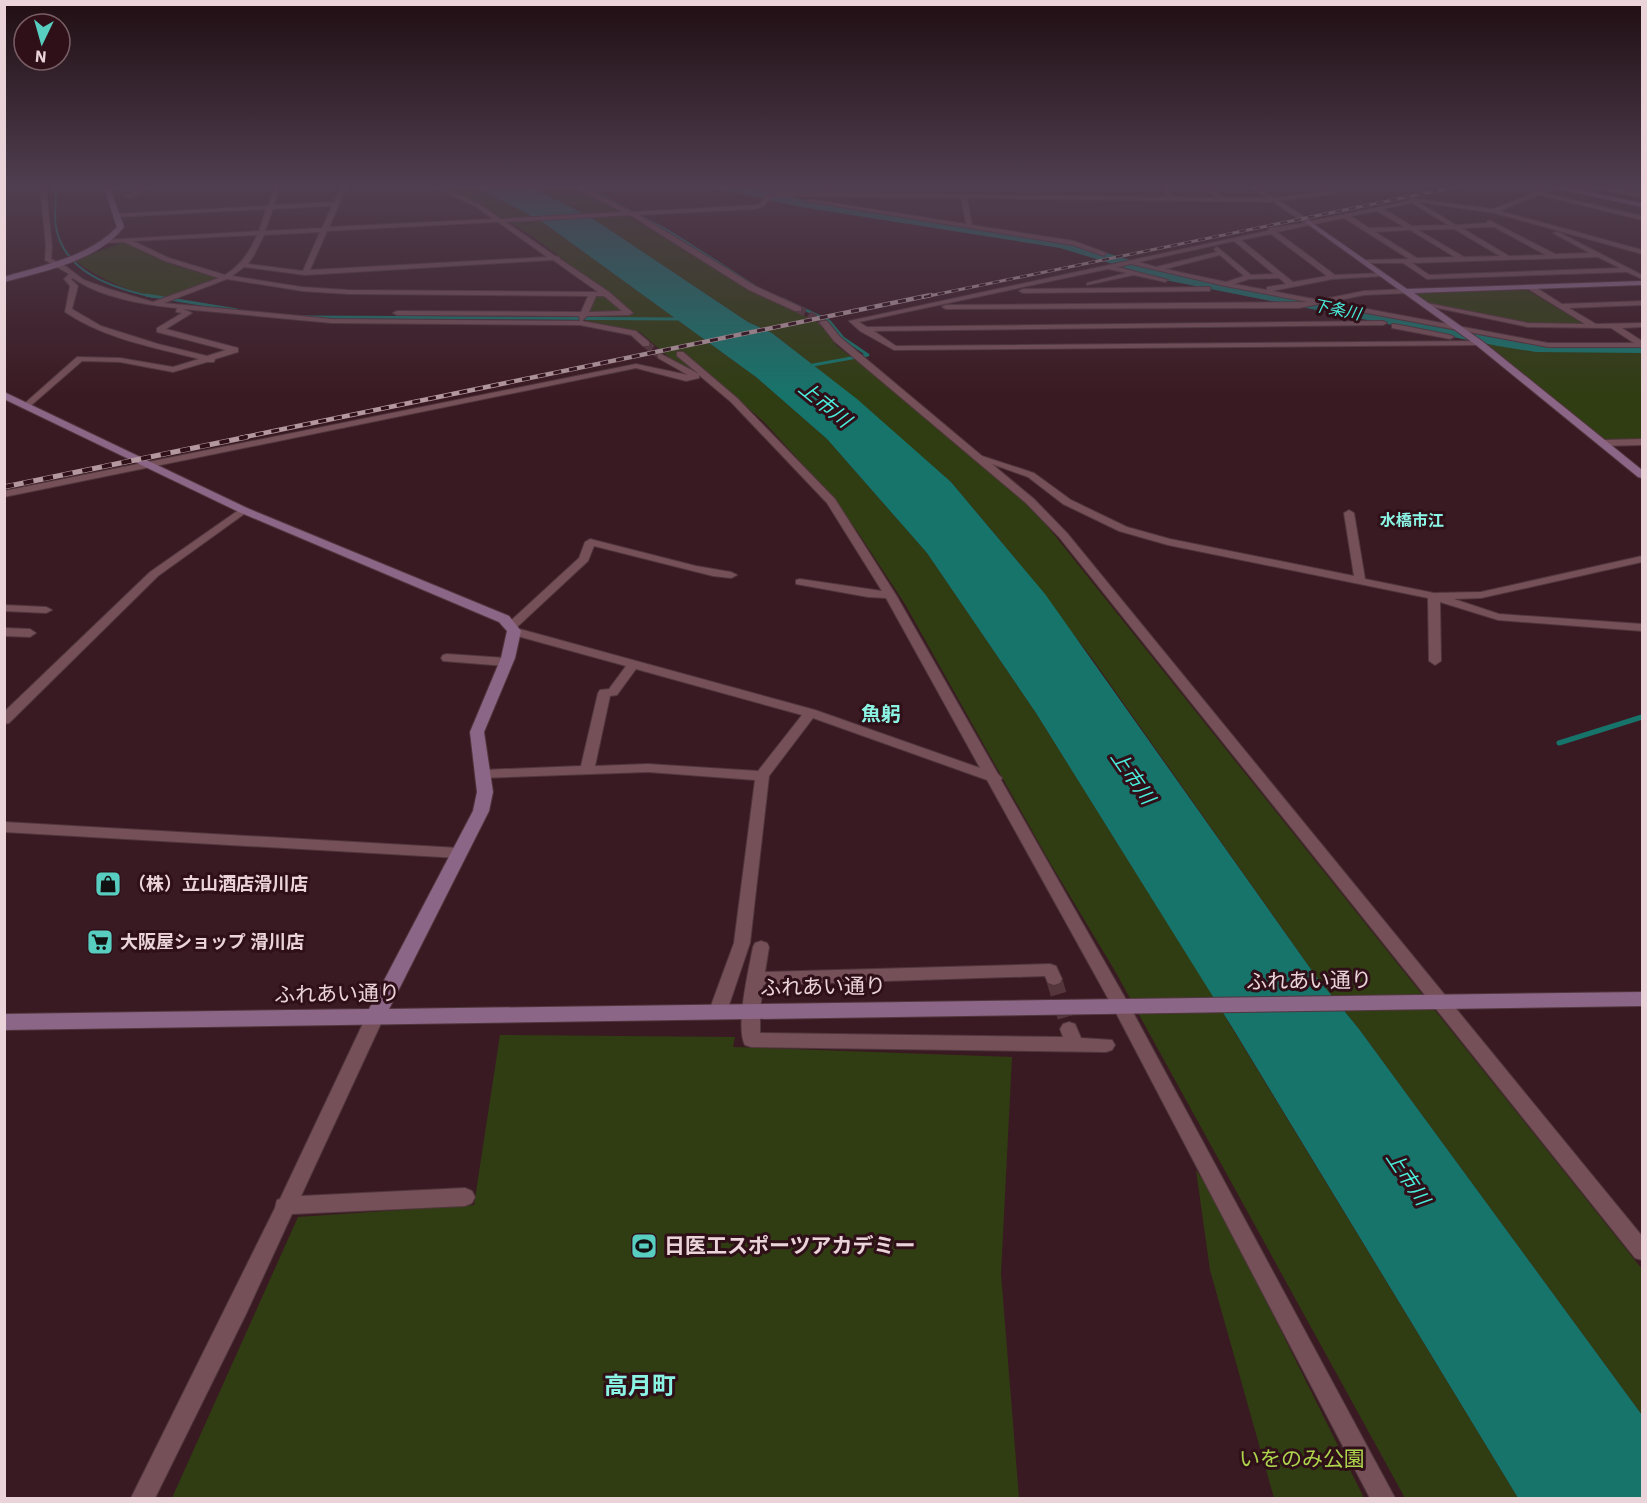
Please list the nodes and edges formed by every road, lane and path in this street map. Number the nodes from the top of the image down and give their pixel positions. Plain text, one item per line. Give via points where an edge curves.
1 (48, 255) edge
2 (74, 255) edge
3 (154, 255) edge
4 (250, 255) edge
5 (312, 255) edge
6 (553, 255) edge
7 (699, 255) edge
8 (1157, 255) edge
9 (1213, 255) edge
10 (1224, 255) edge
11 (1254, 255) edge
12 (1304, 255) edge
13 (1354, 255) edge
14 (1409, 255) edge
15 (1457, 255) edge
16 (1503, 255) edge
17 (1592, 255) edge
18 (1598, 255) edge
19 (1554, 256) joint
20 (557, 258) junction
21 (1508, 258) junction
22 (1463, 259) junction
23 (1405, 261) junction
24 (1418, 261) junction
25 (1128, 262) junction
26 (1364, 262) junction
27 (55, 263) junction
28 (243, 265) junction
29 (1110, 266) junction
30 (1642, 266) edge
31 (1626, 268) junction
32 (1155, 269) junction
33 (305, 273) junction
34 (1536, 273) junction
35 (1133, 274) junction
36 (75, 275) junction
37 (1383, 275) junction
38 (1280, 276) junction
39 (1249, 277) junction
40 (1333, 277) junction
41 (1642, 277) edge
42 (223, 278) junction
43 (4, 280) edge
44 (1642, 283) edge
45 (1224, 284) junction
46 (1291, 284) junction
47 (1559, 286) junction
48 (1529, 288) junction
49 (1207, 289) junction
50 (1089, 290) junction
51 (990, 291) junction
52 (1265, 291) junction
53 (1407, 291) junction
54 (593, 294) junction
55 (606, 294) junction
56 (1319, 302) junction
57 (1642, 303) edge
58 (154, 304) junction
59 (1426, 305) junction
60 (1302, 306) junction
61 (1561, 306) junction
62 (182, 307) junction
63 (917, 307) junction
64 (1049, 307) junction
65 (1100, 307) junction
66 (1214, 307) junction
67 (798, 309) tunnel mouth
68 (327, 312) dead end
69 (584, 314) junction
70 (580, 323) junction
71 (824, 323) tunnel mouth
72 (1383, 323) junction
73 (1642, 325) edge
74 (1594, 326) junction
75 (1613, 326) junction
76 (1059, 327) junction
77 (863, 329) junction
78 (1461, 330) junction
79 (1239, 335) junction
80 (1476, 341) junction
81 (646, 344) tunnel mouth
82 (1220, 345) junction
83 (1642, 345) edge
84 (1068, 346) junction
85 (680, 354) dead end
86 (661, 356) tunnel mouth
87 (1232, 358) dead end
88 (211, 360) junction
89 (696, 376) junction
90 (714, 383) junction
91 (4, 395) edge
92 (27, 406) junction
93 (1642, 442) edge
94 (1604, 443) junction
95 (977, 456) junction
96 (152, 466) junction
97 (1642, 475) edge
98 (4, 494) edge
99 (243, 510) junction
100 (1349, 513) dead end
101 (1642, 560) edge
102 (731, 575) dead end
103 (1360, 580) junction
104 (800, 582) dead end
105 (890, 595) junction
106 (1434, 596) junction
107 (4, 608) edge
108 (46, 610) dead end
109 (1642, 628) edge
110 (512, 629) junction
111 (4, 632) edge
112 (30, 633) dead end
113 (447, 658) dead end
114 (1435, 661) dead end
115 (506, 662) junction
116 (634, 663) junction
117 (810, 713) junction
118 (4, 720) edge
119 (587, 770) junction
120 (482, 774) junction
121 (762, 776) junction
122 (995, 777) junction
123 (4, 827) edge
124 (459, 853) junction
125 (761, 947) dead end
126 (756, 979) junction
127 (1054, 980) dead end
128 (1642, 999) edge
129 (1433, 1001) junction
130 (1130, 1007) junction
131 (718, 1011) junction
132 (751, 1011) junction
133 (375, 1017) junction
134 (4, 1022) edge
135 (1106, 1045) dead end
136 (465, 1197) dead end
137 (284, 1206) junction
138 (1642, 1251) edge
139 (142, 1498) edge
140 (1383, 1498) edge

1 - 27 street via 48,260
2 - 27 street
3 - 42 street
4 - 28 street
5 - 33 street
6 - 20 street
7 - 67 street via 752,288
8 - 25 street
9 - 32 street
10 - 39 street
11 - 38 street
12 - 40 street
13 - 26 street
14 - 24 street
15 - 22 street
16 - 21 street
17 - 19 street
18 - 31 street
19 - 21 street
20 - 33 street
20 - 55 street
21 - 22 street
21 - 34 street
22 - 24 street
23 - 24 street
23 - 26 street
23 - 34 street via 1427,277
25 - 29 street
25 - 32 street
26 - 37 street
27 - 36 street
27 - 43 street
28 - 33 street
28 - 42 street
29 - 35 street
29 - 51 street
30 - 31 street
31 - 34 street
31 - 41 street
32 - 45 street
34 - 47 street
35 - 49 street
35 - 50 street via 1086,285
36 - 58 street via 106,291
36 - 88 street via 67,279 74,286 68,310 81,320 106,332
37 - 40 street
37 - 53 street
38 - 39 street
38 - 46 street
39 - 45 street
40 - 46 street
42 - 54 street via 337,291
42 - 58 street
44 - 47 street
45 - 52 street
46 - 52 street
47 - 48 street
48 - 53 street
48 - 61 street
49 - 50 street
49 - 60 street
50 - 51 street
50 - 65 street
51 - 63 street
52 - 56 street
53 - 56 street via 1364,293
53 - 59 street
54 - 55 street
54 - 69 street
55 - 69 street via 629,313
56 - 60 street
56 - 78 street
57 - 61 street
58 - 62 street
59 - 74 street via 1528,325
59 - 78 street
60 - 66 street
60 - 72 street
61 - 74 street
62 - 70 street via 332,321
62 - 88 street via 179,310 188,313 160,330 235,350
63 - 64 street
63 - 77 street via 853,321
64 - 65 street
64 - 76 street
65 - 66 street
66 - 79 street
68 - 69 street
69 - 70 street
70 - 81 street via 633,333
71 - 95 street via 837,339
72 - 79 street
72 - 80 street
73 - 75 street
74 - 75 street
75 - 83 street
76 - 77 street
76 - 79 street
76 - 84 street
77 - 84 street via 894,348
78 - 80 street
78 - 83 street via 1548,345
79 - 80 street
79 - 82 street
80 - 94 street
82 - 84 street
82 - 87 street
85 - 90 street
86 - 89 street
88 - 92 street via 173,370 120,360 80,358
89 - 90 street
89 - 96 street via 686,378 636,366
90 - 105 street via 766,431 831,501
91 - 92 street
92 - 96 street
93 - 94 street
94 - 97 street
95 - 103 street via 1031,474 1067,502 1123,529 1168,542
95 - 129 street via 1063,535
96 - 98 street
96 - 99 street
99 - 110 street via 504,619
99 - 118 street via 154,574
100 - 103 street
101 - 106 street via 1481,595
102 - 110 street via 701,572 590,542 584,559
103 - 106 street
104 - 105 street
105 - 122 street
106 - 109 street via 1498,617
106 - 114 street
107 - 108 street
110 - 115 street
110 - 116 street
111 - 112 street
113 - 115 street
115 - 120 street via 477,732
116 - 117 street
116 - 119 street via 613,692 604,693
117 - 121 street
117 - 122 street
119 - 120 street
119 - 121 street via 648,768
120 - 124 street via 481,811
121 - 131 street via 742,943
122 - 130 street
123 - 124 street
124 - 133 street
125 - 126 street
126 - 127 street via 1050,970
126 - 132 street
128 - 129 street, ふれあい通り
129 - 130 street, ふれあい通り
129 - 138 street
130 - 132 street, ふれあい通り
130 - 140 street
131 - 132 street, ふれあい通り
131 - 133 street, ふれあい通り
132 - 135 street via 751,1040 1072,1036
133 - 134 street, ふれあい通り
133 - 137 street
136 - 137 street
137 - 139 street via 239,1307

